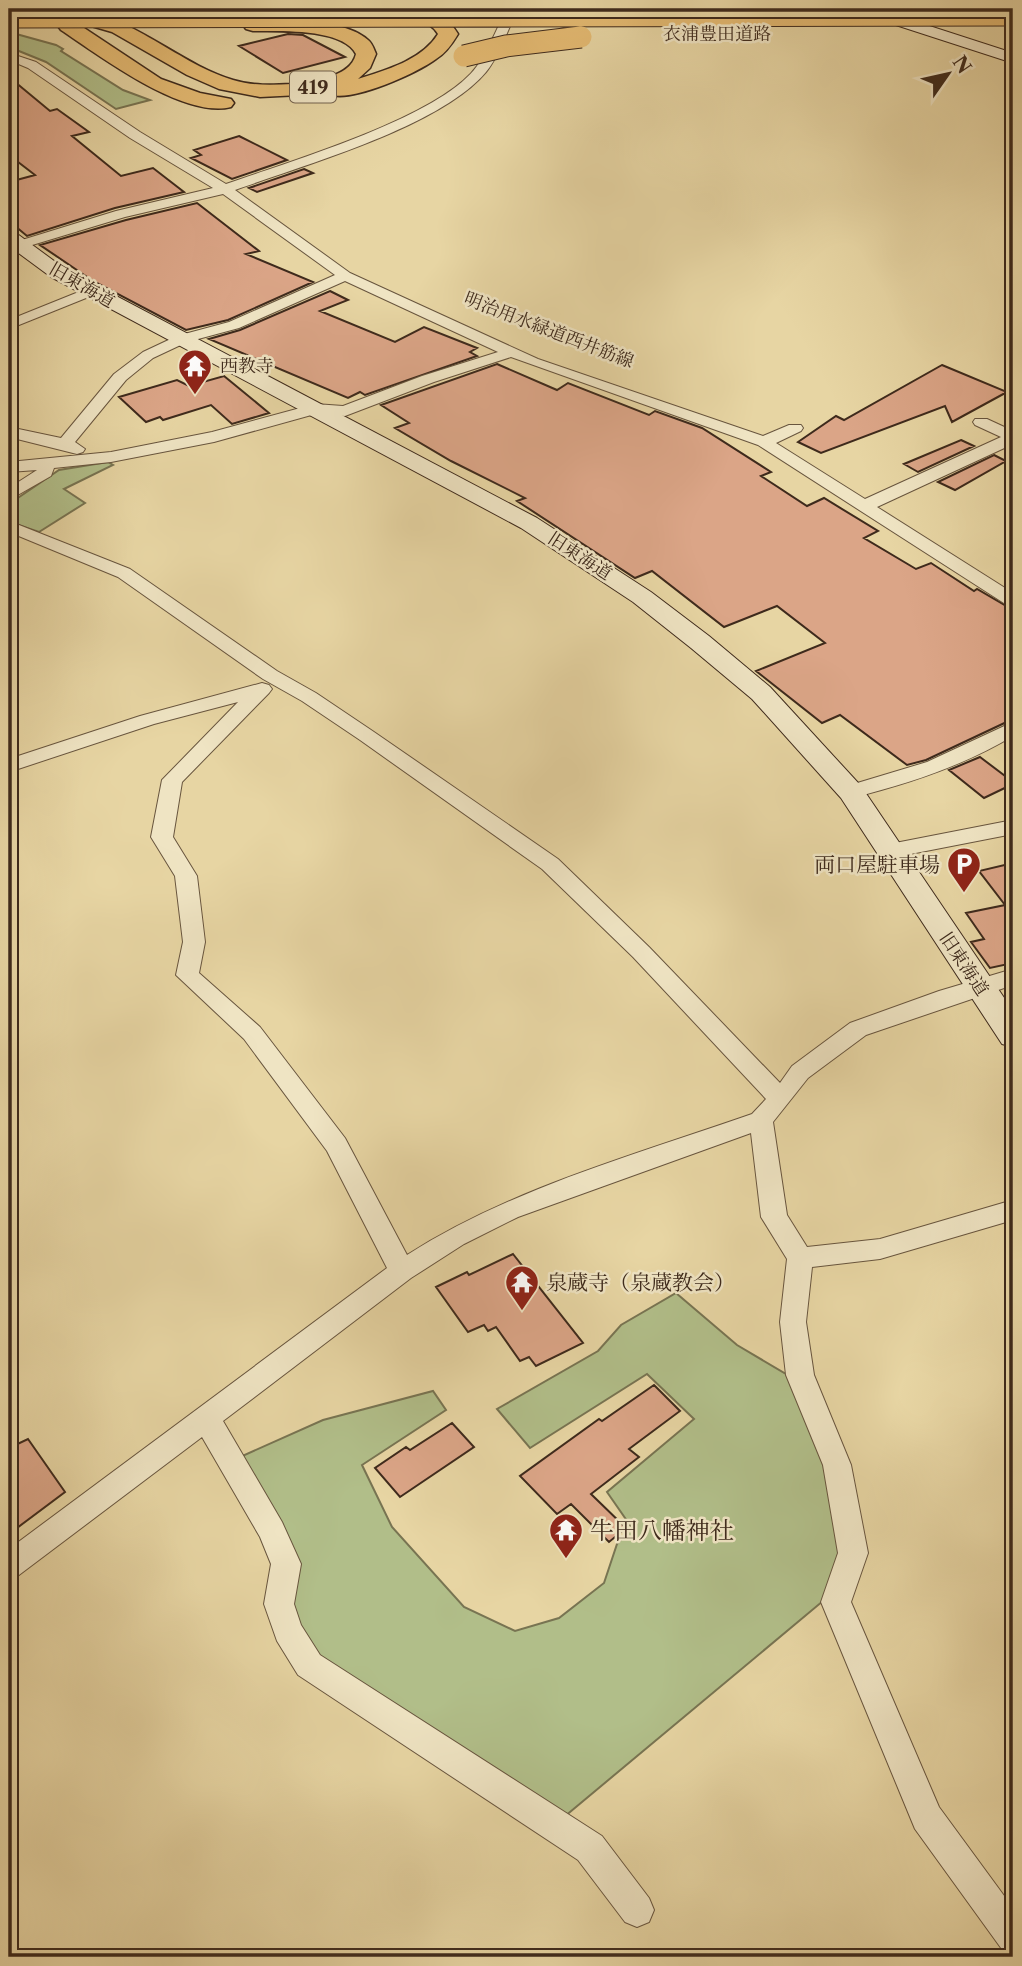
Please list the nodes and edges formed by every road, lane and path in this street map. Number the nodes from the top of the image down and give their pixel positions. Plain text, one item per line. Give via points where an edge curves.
1 (33, 9) edge
2 (162, 9) edge
3 (411, 9) edge
4 (512, 9) edge
5 (9, 10) edge
6 (863, 10) edge
7 (1013, 12) edge
8 (9, 20) edge
9 (1013, 25) edge
10 (68, 26) junction
11 (9, 50) edge
12 (9, 56) edge
13 (1013, 58) edge
14 (231, 187) junction
15 (12, 243) edge
16 (345, 276) junction
17 (91, 291) junction
18 (9, 325) edge
19 (182, 339) junction
20 (512, 352) junction
21 (315, 409) junction
22 (981, 422) dead end
23 (9, 432) edge
24 (789, 432) junction
25 (1013, 437) edge
26 (764, 442) junction
27 (65, 444) junction
28 (83, 459) junction
29 (46, 464) junction
30 (9, 467) edge
31 (9, 495) edge
32 (871, 503) junction
33 (9, 526) edge
34 (1013, 583) edge
35 (1013, 601) edge
36 (266, 682) junction
37 (1013, 728) edge
38 (9, 766) edge
39 (851, 792) junction
40 (1013, 827) edge
41 (890, 851) junction
42 (1013, 977) edge
43 (980, 988) junction
44 (1013, 1036) edge
45 (781, 1100) junction
46 (761, 1120) junction
47 (1013, 1210) edge
48 (800, 1258) junction
49 (402, 1271) junction
50 (206, 1418) junction
51 (9, 1566) edge
52 (637, 1910) dead end
53 (1013, 1934) edge

1 - 8 highway, 419 via 78,15 114,25 201,76 245,90 289,91 324,85 351,75 365,59 360,43 342,34 291,25 145,24
2 - 5 highway
3 - 10 highway, 419 via 444,26 448,34 441,47 401,69 352,87 292,99 199,87 168,74 105,35
4 - 14 street via 482,69 446,101 337,149
6 - 7 highway
6 - 13 street
7 - 8 highway, 衣浦豊田道路, bridge
8 - 10 highway, 419
9 - 10 highway, 衣浦豊田道路 / 419, bridge via 898,33 603,36 517,44 464,56 340,99 298,106 246,106 196,98 154,83
11 - 14 street, 明治用水緑道西井筋線 via 39,61
12 - 14 street via 32,65 135,135
14 - 15 street
14 - 16 street
14 - 24 street, 明治用水緑道西井筋線 via 359,271 501,336
15 - 17 street, 旧東海道
16 - 19 street via 234,325
16 - 20 street
17 - 18 street
17 - 19 street, 旧東海道
19 - 21 street, 旧東海道
19 - 27 street via 148,355 120,377
20 - 21 street via 345,411
20 - 26 street
21 - 28 street via 215,437
21 - 39 street, 旧東海道 via 529,523 642,597 761,693
22 - 25 street
23 - 27 street
24 - 26 street
24 - 32 street, 明治用水緑道西井筋線
25 - 32 street
26 - 32 street
27 - 28 street via 81,451
28 - 29 street
29 - 30 street
29 - 31 street via 45,472
32 - 34 street, 明治用水緑道西井筋線
32 - 35 street
33 - 36 street via 124,573
36 - 38 street
36 - 45 street via 309,696 550,864
36 - 49 street via 172,780 162,837 186,876 194,942 187,975 252,1033 336,1144
37 - 39 street via 961,755
39 - 41 street, 旧東海道
40 - 41 street
41 - 43 street, 旧東海道
42 - 43 street
43 - 44 street, 旧東海道
43 - 45 street via 858,1029 800,1072
45 - 46 street
46 - 48 street via 774,1217
46 - 49 street via 509,1210
47 - 48 street via 880,1249
48 - 53 street via 793,1322 800,1375 837,1465 853,1553 836,1602 927,1818
49 - 50 street
50 - 51 street
50 - 52 street via 272,1531 286,1564 279,1604 288,1631 309,1665 590,1848

